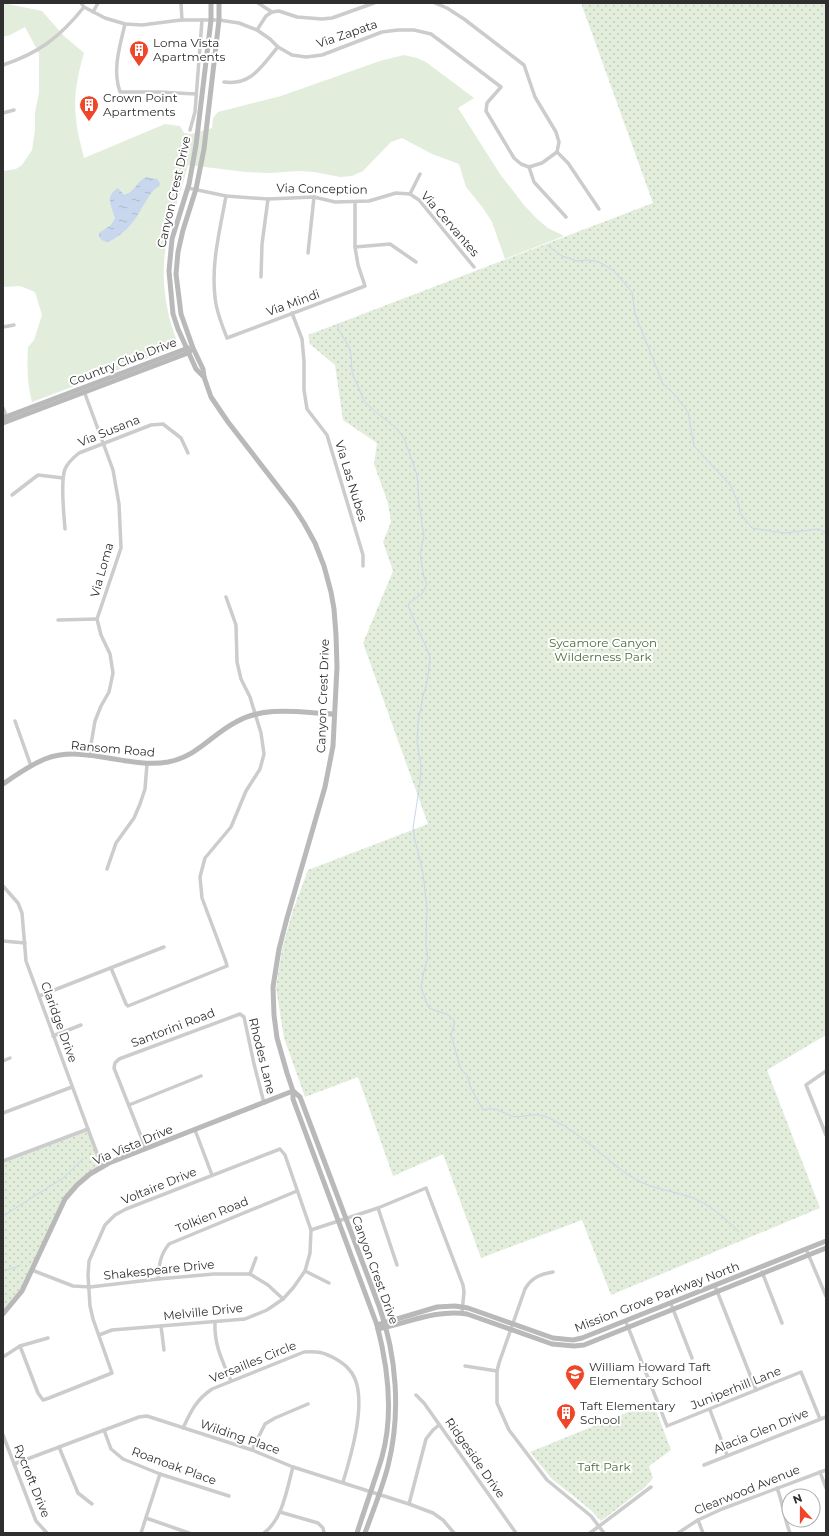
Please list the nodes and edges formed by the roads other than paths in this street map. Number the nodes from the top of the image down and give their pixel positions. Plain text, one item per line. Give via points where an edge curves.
1 (81, 3) edge
2 (98, 3) edge
3 (181, 3) edge
4 (211, 3) edge
5 (219, 3) edge
6 (258, 3) edge
7 (374, 3) edge
8 (435, 3) edge
9 (84, 7) junction
10 (93, 12) junction
11 (272, 12) junction
12 (182, 20) junction
13 (202, 20) junction
14 (210, 20) junction
15 (218, 20) junction
16 (125, 24) junction
17 (257, 30) junction
18 (278, 47) junction
19 (3, 65) edge
20 (224, 82) dead end
21 (196, 94) junction
22 (14, 110) dead end
23 (3, 113) edge
24 (190, 130) dead end
25 (557, 152) junction
26 (529, 167) junction
27 (420, 174) dead end
28 (188, 188) junction
29 (196, 189) junction
30 (410, 194) junction
31 (226, 196) junction
32 (314, 197) junction
33 (268, 199) junction
34 (355, 202) junction
35 (599, 210) dead end
36 (566, 217) dead end
37 (355, 247) junction
38 (308, 253) dead end
39 (416, 262) dead end
40 (474, 267) dead end
41 (261, 277) dead end
42 (292, 313) junction
43 (14, 325) dead end
44 (3, 327) edge
45 (193, 348) junction
46 (187, 350) junction
47 (204, 378) junction
48 (84, 390) junction
49 (3, 408) edge
50 (5, 420) edge
51 (104, 444) junction
52 (188, 453) dead end
53 (63, 478) junction
54 (12, 495) dead end
55 (65, 529) dead end
56 (363, 566) dead end
57 (226, 597) dead end
58 (58, 620) dead end
59 (97, 620) junction
60 (255, 714) junction
61 (334, 714) junction
62 (15, 721) dead end
63 (89, 756) junction
64 (147, 764) junction
65 (32, 766) junction
66 (3, 784) edge
67 (106, 869) dead end
68 (3, 886) edge
69 (3, 941) edge
70 (25, 943) junction
71 (164, 947) dead end
72 (111, 968) junction
73 (39, 996) junction
74 (240, 1014) joint
75 (81, 1025) dead end
76 (53, 1036) junction
77 (10, 1058) dead end
78 (3, 1061) edge
79 (826, 1071) edge
80 (201, 1076) dead end
81 (72, 1087) junction
82 (293, 1091) junction
83 (264, 1103) junction
84 (129, 1105) junction
85 (3, 1113) edge
86 (824, 1124) edge
87 (88, 1129) junction
88 (194, 1130) junction
89 (826, 1135) edge
90 (146, 1149) junction
91 (280, 1149) joint
92 (3, 1161) edge
93 (102, 1167) junction
94 (212, 1175) junction
95 (297, 1191) junction
96 (378, 1208) junction
97 (347, 1219) junction
98 (339, 1222) junction
99 (311, 1230) junction
100 (826, 1241) edge
101 (826, 1248) edge
102 (806, 1249) junction
103 (809, 1254) junction
104 (256, 1258) dead end
105 (397, 1265) dead end
106 (760, 1268) junction
107 (32, 1270) junction
108 (305, 1271) junction
109 (553, 1272) dead end
110 (763, 1273) junction
111 (250, 1274) junction
112 (158, 1279) junction
113 (329, 1283) dead end
114 (90, 1287) junction
115 (716, 1289) junction
116 (826, 1296) edge
117 (283, 1299) junction
118 (671, 1304) junction
119 (674, 1309) junction
120 (462, 1311) junction
121 (3, 1314) edge
122 (215, 1322) junction
123 (626, 1322) junction
124 (782, 1322) dead end
125 (386, 1325) junction
126 (161, 1326) junction
127 (511, 1326) junction
128 (378, 1327) junction
129 (629, 1328) junction
130 (99, 1335) junction
131 (48, 1338) dead end
132 (20, 1346) junction
133 (164, 1350) dead end
134 (3, 1357) edge
135 (692, 1358) dead end
136 (465, 1366) dead end
137 (497, 1371) junction
138 (231, 1380) junction
139 (756, 1390) junction
140 (416, 1395) dead end
141 (308, 1404) dead end
142 (710, 1410) junction
143 (826, 1416) edge
144 (820, 1419) junction
145 (439, 1425) junction
146 (183, 1428) junction
147 (104, 1430) junction
148 (3, 1435) edge
149 (59, 1447) junction
150 (252, 1450) junction
151 (727, 1455) junction
152 (14, 1464) junction
153 (704, 1465) dead end
154 (293, 1467) junction
155 (826, 1470) edge
156 (820, 1472) junction
157 (160, 1474) junction
158 (343, 1482) junction
159 (651, 1487) dead end
160 (778, 1488) junction
161 (826, 1488) edge
162 (370, 1491) junction
163 (379, 1494) junction
164 (229, 1496) dead end
165 (92, 1504) dead end
166 (409, 1504) junction
167 (280, 1512) junction
168 (146, 1518) junction
169 (698, 1520) junction
170 (599, 1526) junction
171 (46, 1533) edge
172 (141, 1533) edge
173 (189, 1533) edge
174 (264, 1533) edge
175 (324, 1533) edge
176 (357, 1533) edge
177 (365, 1533) edge
178 (454, 1533) edge
179 (516, 1533) edge
180 (590, 1533) edge
181 (604, 1533) edge
182 (678, 1533) edge
183 (703, 1533) edge
184 (790, 1533) edge

1 - 9 street, Via Zapata
2 - 10 street
3 - 12 street
4 - 14 main road, Canyon Crest Drive
5 - 15 main road, Canyon Crest Drive
6 - 11 street
7 - 11 street via 322,19 297,17 279,10
8 - 25 street via 464,19 524,65 535,98 556,132 559,142
9 - 10 street, Via Zapata
9 - 19 street via 68,26 40,49
10 - 16 street, Via Zapata
11 - 17 street via 266,16
12 - 13 street, Via Zapata
12 - 16 street, Via Zapata via 142,25
13 - 14 street, Via Zapata
13 - 21 street
14 - 15 street, Via Zapata
14 - 28 main road, Canyon Crest Drive via 196,145
15 - 17 street, Via Zapata via 239,23
15 - 29 main road, Canyon Crest Drive via 204,149
16 - 21 street via 116,63 120,92
17 - 18 street, Via Zapata
18 - 20 street via 244,81 234,84
18 - 26 street, Via Zapata via 292,55 306,57 322,55 382,32 414,30 431,34 501,87 487,103 486,111 514,158
21 - 24 street
22 - 23 street
25 - 26 street via 542,163
25 - 35 street via 568,163
26 - 36 street via 534,182
27 - 30 street
28 - 29 street, Via Conception
28 - 46 main road, Canyon Crest Drive via 172,239 168,271 173,314
29 - 31 street, Via Conception
29 - 45 main road, Canyon Crest Drive via 180,244 176,274 181,314
30 - 34 street, Via Conception via 396,193 369,201
30 - 40 street, Via Cervantes via 419,200
31 - 33 street, Via Conception
31 - 42 street, Via Mindi via 215,252 214,276 215,298 227,338
32 - 33 street, Via Conception
32 - 34 street, Via Conception via 335,202
32 - 38 street
33 - 41 street
34 - 37 street
37 - 39 street via 390,244
37 - 42 street, Via Mindi via 365,286
42 - 56 street, Via Las Nubes via 302,339 307,409 327,434 363,555
43 - 44 street
45 - 46 main road, Country Club Drive
45 - 47 main road, Canyon Crest Drive via 203,369
46 - 47 main road, Canyon Crest Drive via 196,369
46 - 48 main road, Country Club Drive
47 - 61 main road, Canyon Crest Drive via 211,397 228,422 304,523 324,566 334,609 336,635
48 - 50 main road, Country Club Drive
48 - 51 street, Via Loma
49 - 50 street
51 - 52 street, Via Susana via 151,425 163,424 181,438
51 - 53 street, Via Susana via 79,453 70,460
51 - 59 street, Via Loma via 113,470 119,504 121,548
53 - 54 street via 38,475
53 - 55 street, Via Susana
57 - 60 street via 236,625 237,662 241,679
58 - 59 street
59 - 63 street via 110,654 113,673 109,692 95,721
60 - 61 main road, Ransom Road
60 - 64 main road, Ransom Road via 230,725 190,754 170,761
60 - 72 street via 263,741 262,765 244,794 231,826 206,856 200,877 203,902 227,966 127,1006
61 - 82 main road, Canyon Crest Drive via 333,746 325,787 287,918 273,987 277,1038
62 - 65 street
63 - 64 main road, Ransom Road
63 - 65 main road, Ransom Road via 69,754 46,759
64 - 67 street via 145,788 140,804 134,818 114,846
65 - 66 main road, Ransom Road
68 - 70 street, Claridge Drive via 18,903 22,913
69 - 70 street
70 - 73 street, Claridge Drive via 26,961
71 - 72 street
72 - 73 street
73 - 76 street, Claridge Drive
74 - 83 street, Rhodes Lane via 245,1020
74 - 84 street, Santorini Road via 119,1059 114,1068
75 - 76 street
76 - 81 street, Claridge Drive
77 - 78 street
79 - 86 street via 806,1085
80 - 84 street
81 - 85 street
81 - 87 street, Claridge Drive
82 - 83 main road, Via Vista Drive
82 - 97 main road, Canyon Crest Drive via 300,1097
82 - 98 main road, Canyon Crest Drive via 293,1099
83 - 88 main road, Via Vista Drive
84 - 90 street
86 - 89 street
87 - 92 street
87 - 93 street, Claridge Drive
88 - 90 main road, Via Vista Drive
88 - 94 street
90 - 93 main road, Via Vista Drive
91 - 94 street, Voltaire Drive
91 - 95 street, Melville Drive via 285,1154
93 - 107 main road, Via Vista Drive via 81,1182 65,1199
94 - 114 street, Voltaire Drive via 115,1214 105,1224 89,1261
95 - 99 street, Melville Drive
95 - 112 street, Tolkien Road via 169,1244 162,1253
96 - 97 street
96 - 105 street
96 - 120 street via 426,1188 463,1285
97 - 98 street
97 - 125 main road, Canyon Crest Drive
98 - 99 street
98 - 128 main road, Canyon Crest Drive
99 - 108 street, Melville Drive via 310,1253
100 - 102 main road, Mission Grove Parkway North
101 - 103 main road, Mission Grove Parkway North
102 - 103 street
102 - 106 main road, Mission Grove Parkway North
103 - 110 main road, Mission Grove Parkway North
103 - 116 street
104 - 111 street
106 - 110 street
106 - 115 main road, Mission Grove Parkway North
107 - 114 street, Shakespeare Drive via 73,1286
107 - 121 main road, Via Vista Drive via 22,1291
108 - 113 street
108 - 117 street, Melville Drive
109 - 127 street via 537,1276 529,1282
110 - 115 main road, Mission Grove Parkway North
110 - 124 street
111 - 112 street, Shakespeare Drive
111 - 117 street via 268,1285
112 - 114 street, Shakespeare Drive
114 - 130 street, Voltaire Drive via 90,1306
115 - 118 main road, Mission Grove Parkway North
115 - 119 main road, Mission Grove Parkway North
115 - 139 street
117 - 122 street, Melville Drive via 257,1315
118 - 119 street
118 - 123 main road, Mission Grove Parkway North
119 - 129 main road, Mission Grove Parkway North
119 - 135 street
120 - 125 main road, Mission Grove Parkway North via 439,1313
120 - 127 main road, Mission Grove Parkway North
122 - 126 street, Melville Drive
122 - 138 street via 218,1351
123 - 127 main road, Mission Grove Parkway North via 573,1340 553,1338
123 - 129 street
125 - 128 main road, Mission Grove Parkway North
125 - 163 main road, Canyon Crest Drive via 396,1389 393,1439
126 - 130 street, Melville Drive via 112,1330
126 - 133 street
127 - 129 main road, Mission Grove Parkway North via 552,1344 574,1346
127 - 137 street
128 - 162 main road, Canyon Crest Drive via 386,1362 388,1414 382,1457
129 - 142 street, Juniperhill Lane via 667,1426
130 - 132 street, Voltaire Drive via 112,1374 43,1400
131 - 132 street
132 - 134 street
136 - 137 street
137 - 170 street via 497,1403 509,1430 547,1480 582,1508
138 - 146 street, Versailles Circle via 203,1395 194,1405
138 - 158 street, Versailles Circle via 304,1352 326,1353 344,1364 355,1379 358,1398 356,1431
139 - 142 street, Juniperhill Lane
139 - 144 street, Juniperhill Lane via 801,1372
140 - 145 street, Ridgeside Drive
141 - 150 street via 265,1424
142 - 151 street
143 - 144 street, Alacia Glen Drive
144 - 151 street, Alacia Glen Drive
145 - 166 street via 426,1439
145 - 179 street, Ridgeside Drive
146 - 147 street, Wilding Place via 147,1416
146 - 150 street, Wilding Place
147 - 149 street, Wilding Place
147 - 157 street, Roanoak Place via 111,1449 123,1459
148 - 152 street, Rycroft Drive
149 - 152 street, Wilding Place
149 - 165 street via 78,1493
150 - 154 street, Wilding Place
151 - 153 street, Alacia Glen Drive
152 - 171 street, Rycroft Drive via 36,1521
154 - 158 street, Wilding Place
154 - 167 street
155 - 156 street, Clearwood Avenue
156 - 160 street, Clearwood Avenue
156 - 161 street
157 - 164 street, Roanoak Place
157 - 168 street
158 - 162 street, Wilding Place
159 - 170 street
160 - 169 street, Clearwood Avenue
160 - 184 street
162 - 163 street, Wilding Place
162 - 176 main road, Canyon Crest Drive
163 - 166 street, Wilding Place
163 - 177 main road, Canyon Crest Drive
166 - 178 street, Wilding Place via 433,1513
167 - 174 street via 272,1528
167 - 175 street via 318,1524
168 - 172 street
168 - 173 street
169 - 182 street, Clearwood Avenue
169 - 183 street
170 - 180 street
170 - 181 street

